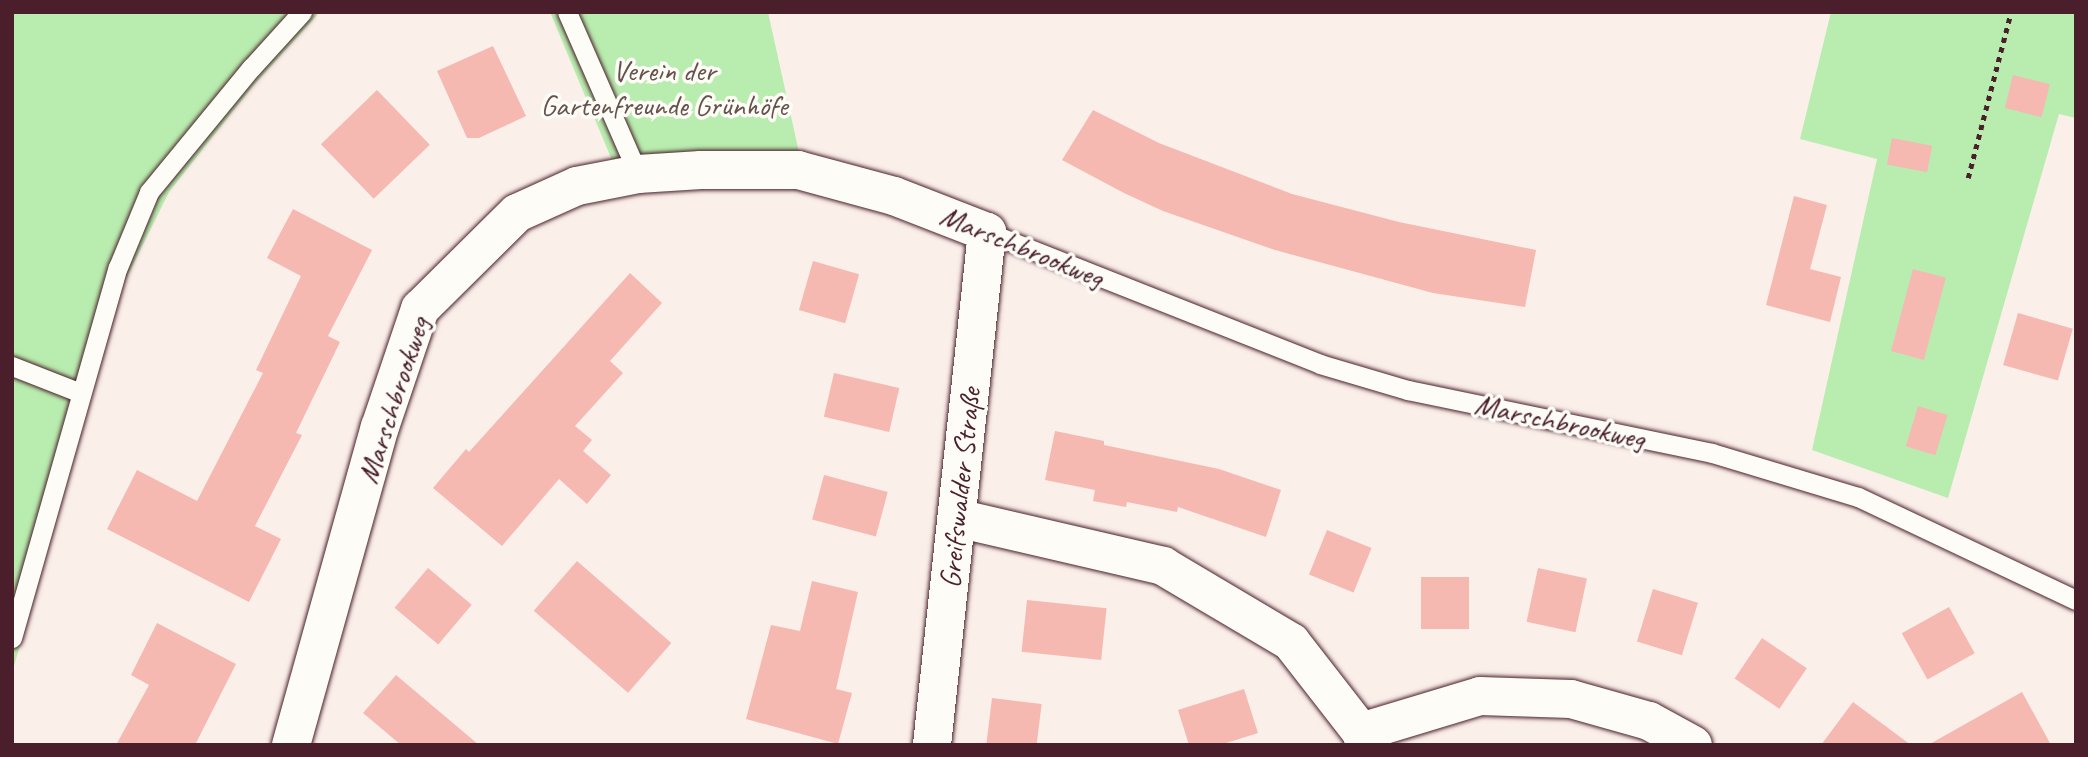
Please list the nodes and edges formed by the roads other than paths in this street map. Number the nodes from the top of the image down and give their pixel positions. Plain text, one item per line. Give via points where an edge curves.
1 (302, 12) edge
2 (567, 12) edge
3 (638, 174) junction
4 (987, 232) junction
5 (12, 366) edge
6 (81, 393) junction
7 (957, 518) junction
8 (2076, 600) edge
9 (12, 638) edge
10 (1363, 738) edge
11 (291, 745) edge
12 (932, 745) edge
13 (1693, 745) edge

1 - 6 lane via 149,192 118,267
2 - 3 lane
3 - 4 street, Marschbrookweg via 798,170 894,196
3 - 11 street, Marschbrookweg via 577,186 517,213 420,309 380,427
4 - 7 street, Greifswalder Straße
4 - 8 lane, Marschbrookweg via 1320,364 1408,390 1712,453 1858,497
5 - 6 lane
6 - 9 lane
7 - 10 street via 1163,566 1291,642
7 - 12 street, Greifswalder Straße
10 - 13 street via 1480,696 1571,699 1649,721

